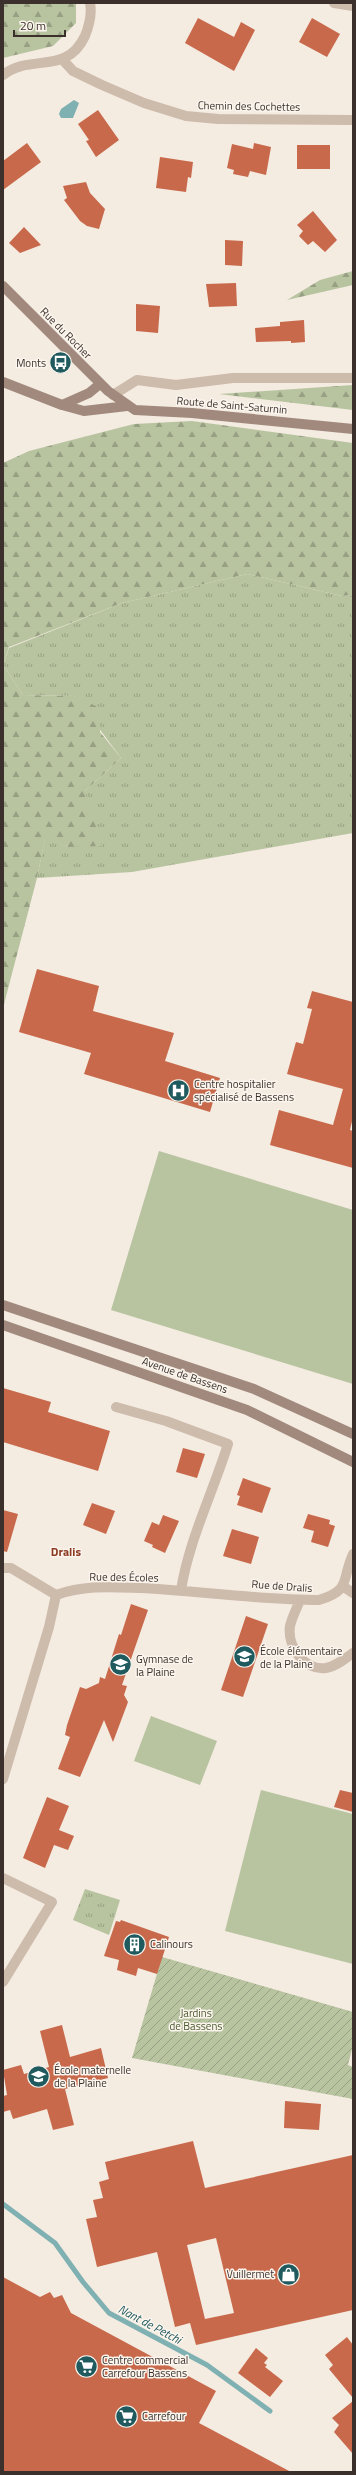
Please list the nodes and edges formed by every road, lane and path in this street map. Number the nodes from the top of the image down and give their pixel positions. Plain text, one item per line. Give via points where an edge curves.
1 (90, 3) edge
2 (334, 3) edge
3 (353, 6) edge
4 (62, 59) junction
5 (3, 75) edge
6 (353, 120) edge
7 (3, 286) edge
8 (353, 378) edge
9 (3, 382) edge
10 (100, 384) junction
11 (3, 388) edge
12 (24, 390) junction
13 (113, 395) junction
14 (62, 405) junction
15 (127, 406) junction
16 (94, 410) junction
17 (353, 429) edge
18 (3, 1305) edge
19 (3, 1325) edge
20 (116, 1407) dead end
21 (353, 1434) edge
22 (353, 1462) edge
23 (353, 1554) edge
24 (3, 1568) edge
25 (344, 1587) junction
26 (182, 1590) junction
27 (353, 1593) edge
28 (56, 1595) junction
29 (300, 1600) junction
30 (353, 1653) edge
31 (3, 1778) edge
32 (3, 1878) edge
33 (3, 1982) edge

1 - 4 street via 88,28 78,49
2 - 3 street
4 - 5 street via 21,66
4 - 6 street, Chemin des Cochettes via 73,71 144,103 186,116 218,119
7 - 10 main road, Rue du Rocher
8 - 13 street via 233,378 176,385 137,380
9 - 12 main road
10 - 13 main road, Rue du Rocher
10 - 14 main road via 89,394
11 - 12 main road
12 - 14 main road
13 - 15 main road, Route de Saint-Saturnin
13 - 16 main road
14 - 16 main road
15 - 16 main road
15 - 17 main road, Route de Saint-Saturnin via 151,412 192,413
18 - 21 main road, Avenue de Bassens via 254,1389
19 - 22 main road, Avenue de Bassens via 247,1410
20 - 26 street via 166,1421 228,1444 221,1470 185,1566
23 - 25 street
24 - 28 street via 11,1568
25 - 27 street
25 - 29 street, Rue de Dralis via 334,1596 319,1600
26 - 28 street, Rue des Écoles via 95,1587 74,1589
26 - 29 street, Rue de Dralis
28 - 31 street via 49,1627
29 - 30 street via 290,1627 292,1645 300,1658 310,1666 325,1668 342,1662
32 - 33 street via 52,1902

